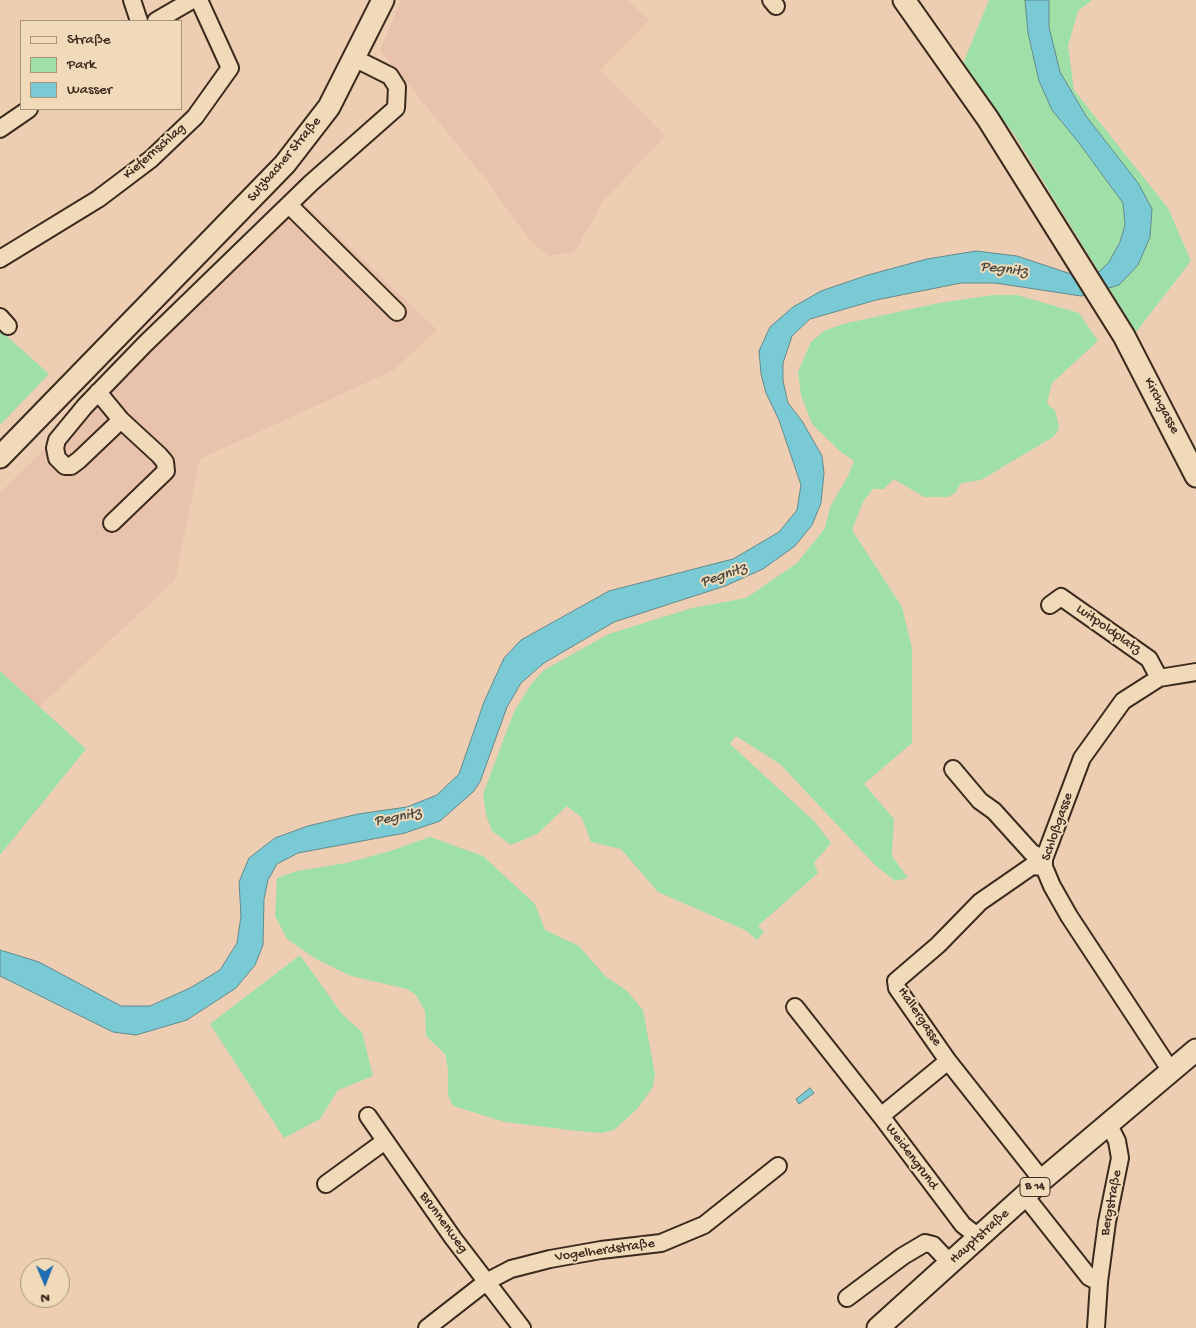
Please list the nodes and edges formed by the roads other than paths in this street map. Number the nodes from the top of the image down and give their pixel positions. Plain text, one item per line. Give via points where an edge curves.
1 (132, 0) edge
2 (192, 0) edge
3 (199, 0) edge
4 (904, 0) edge
5 (380, 2) edge
6 (139, 20) edge
7 (158, 20) edge
8 (354, 58) junction
9 (28, 110) edge
10 (0, 129) edge
11 (289, 205) junction
12 (0, 259) edge
13 (397, 312) dead end
14 (98, 392) junction
15 (120, 420) junction
16 (0, 458) edge
17 (1195, 469) edge
18 (112, 523) dead end
19 (1050, 605) dead end
20 (1196, 672) edge
21 (1159, 678) junction
22 (953, 769) dead end
23 (1044, 863) junction
24 (796, 1007) dead end
25 (1196, 1050) edge
26 (948, 1061) junction
27 (1170, 1071) junction
28 (368, 1116) dead end
29 (881, 1116) junction
30 (1109, 1125) junction
31 (385, 1141) junction
32 (778, 1166) dead end
33 (1042, 1180) junction
34 (326, 1184) dead end
35 (1025, 1196) junction
36 (980, 1238) junction
37 (951, 1264) junction
38 (486, 1282) junction
39 (1099, 1282) junction
40 (847, 1298) dead end
41 (427, 1328) edge
42 (522, 1328) edge
43 (878, 1328) edge
44 (1096, 1328) edge

1 - 6 street
2 - 7 street
3 - 12 street, Kiefernschlag via 230,68 195,117 151,159 98,199
4 - 17 main road, Kirchgasse via 988,119 1107,308
5 - 8 main road, Sulzbacher Straße
8 - 11 street via 390,76 397,87 396,108
8 - 16 main road, Sulzbacher Straße via 329,107 286,164
9 - 10 street
11 - 13 street
11 - 14 street
14 - 15 street
14 - 15 street via 57,440 55,448 61,463 71,466
15 - 18 street via 159,454 165,462 166,471
19 - 21 street, Luitpoldplatz via 1061,597 1149,659
20 - 21 street, Schloßgasse
21 - 23 street, Schloßgasse via 1123,701 1082,758
22 - 23 street via 980,801 994,811
23 - 26 street, Hallergasse via 1032,866 980,902 938,945 896,981 897,988
23 - 27 street, Schloßgasse via 1052,886 1069,916
24 - 29 street
25 - 27 main road, Hauptstraße / B 14
26 - 29 street, Weidengrund
26 - 33 street, Hallergasse
27 - 30 main road, Hauptstraße / B 14
28 - 31 street, Brunnenweg
29 - 36 street, Weidengrund via 963,1225
30 - 33 main road, Hauptstraße / B 14
30 - 39 street, Bergstraße via 1117,1141 1120,1158
31 - 34 street
31 - 38 street, Brunnenweg
32 - 38 street, Vogelherdstraße via 704,1225 661,1244 550,1259 512,1269
33 - 35 main road, Hauptstraße / B 14
35 - 36 main road, Hauptstraße / B 14
35 - 39 street via 1089,1277
36 - 37 main road, Hauptstraße / B 14
37 - 40 street via 933,1245 925,1243
37 - 43 main road, Hauptstraße / B 14
38 - 41 street, Vogelherdstraße
38 - 42 street, Brunnenweg
39 - 44 street, Bergstraße

